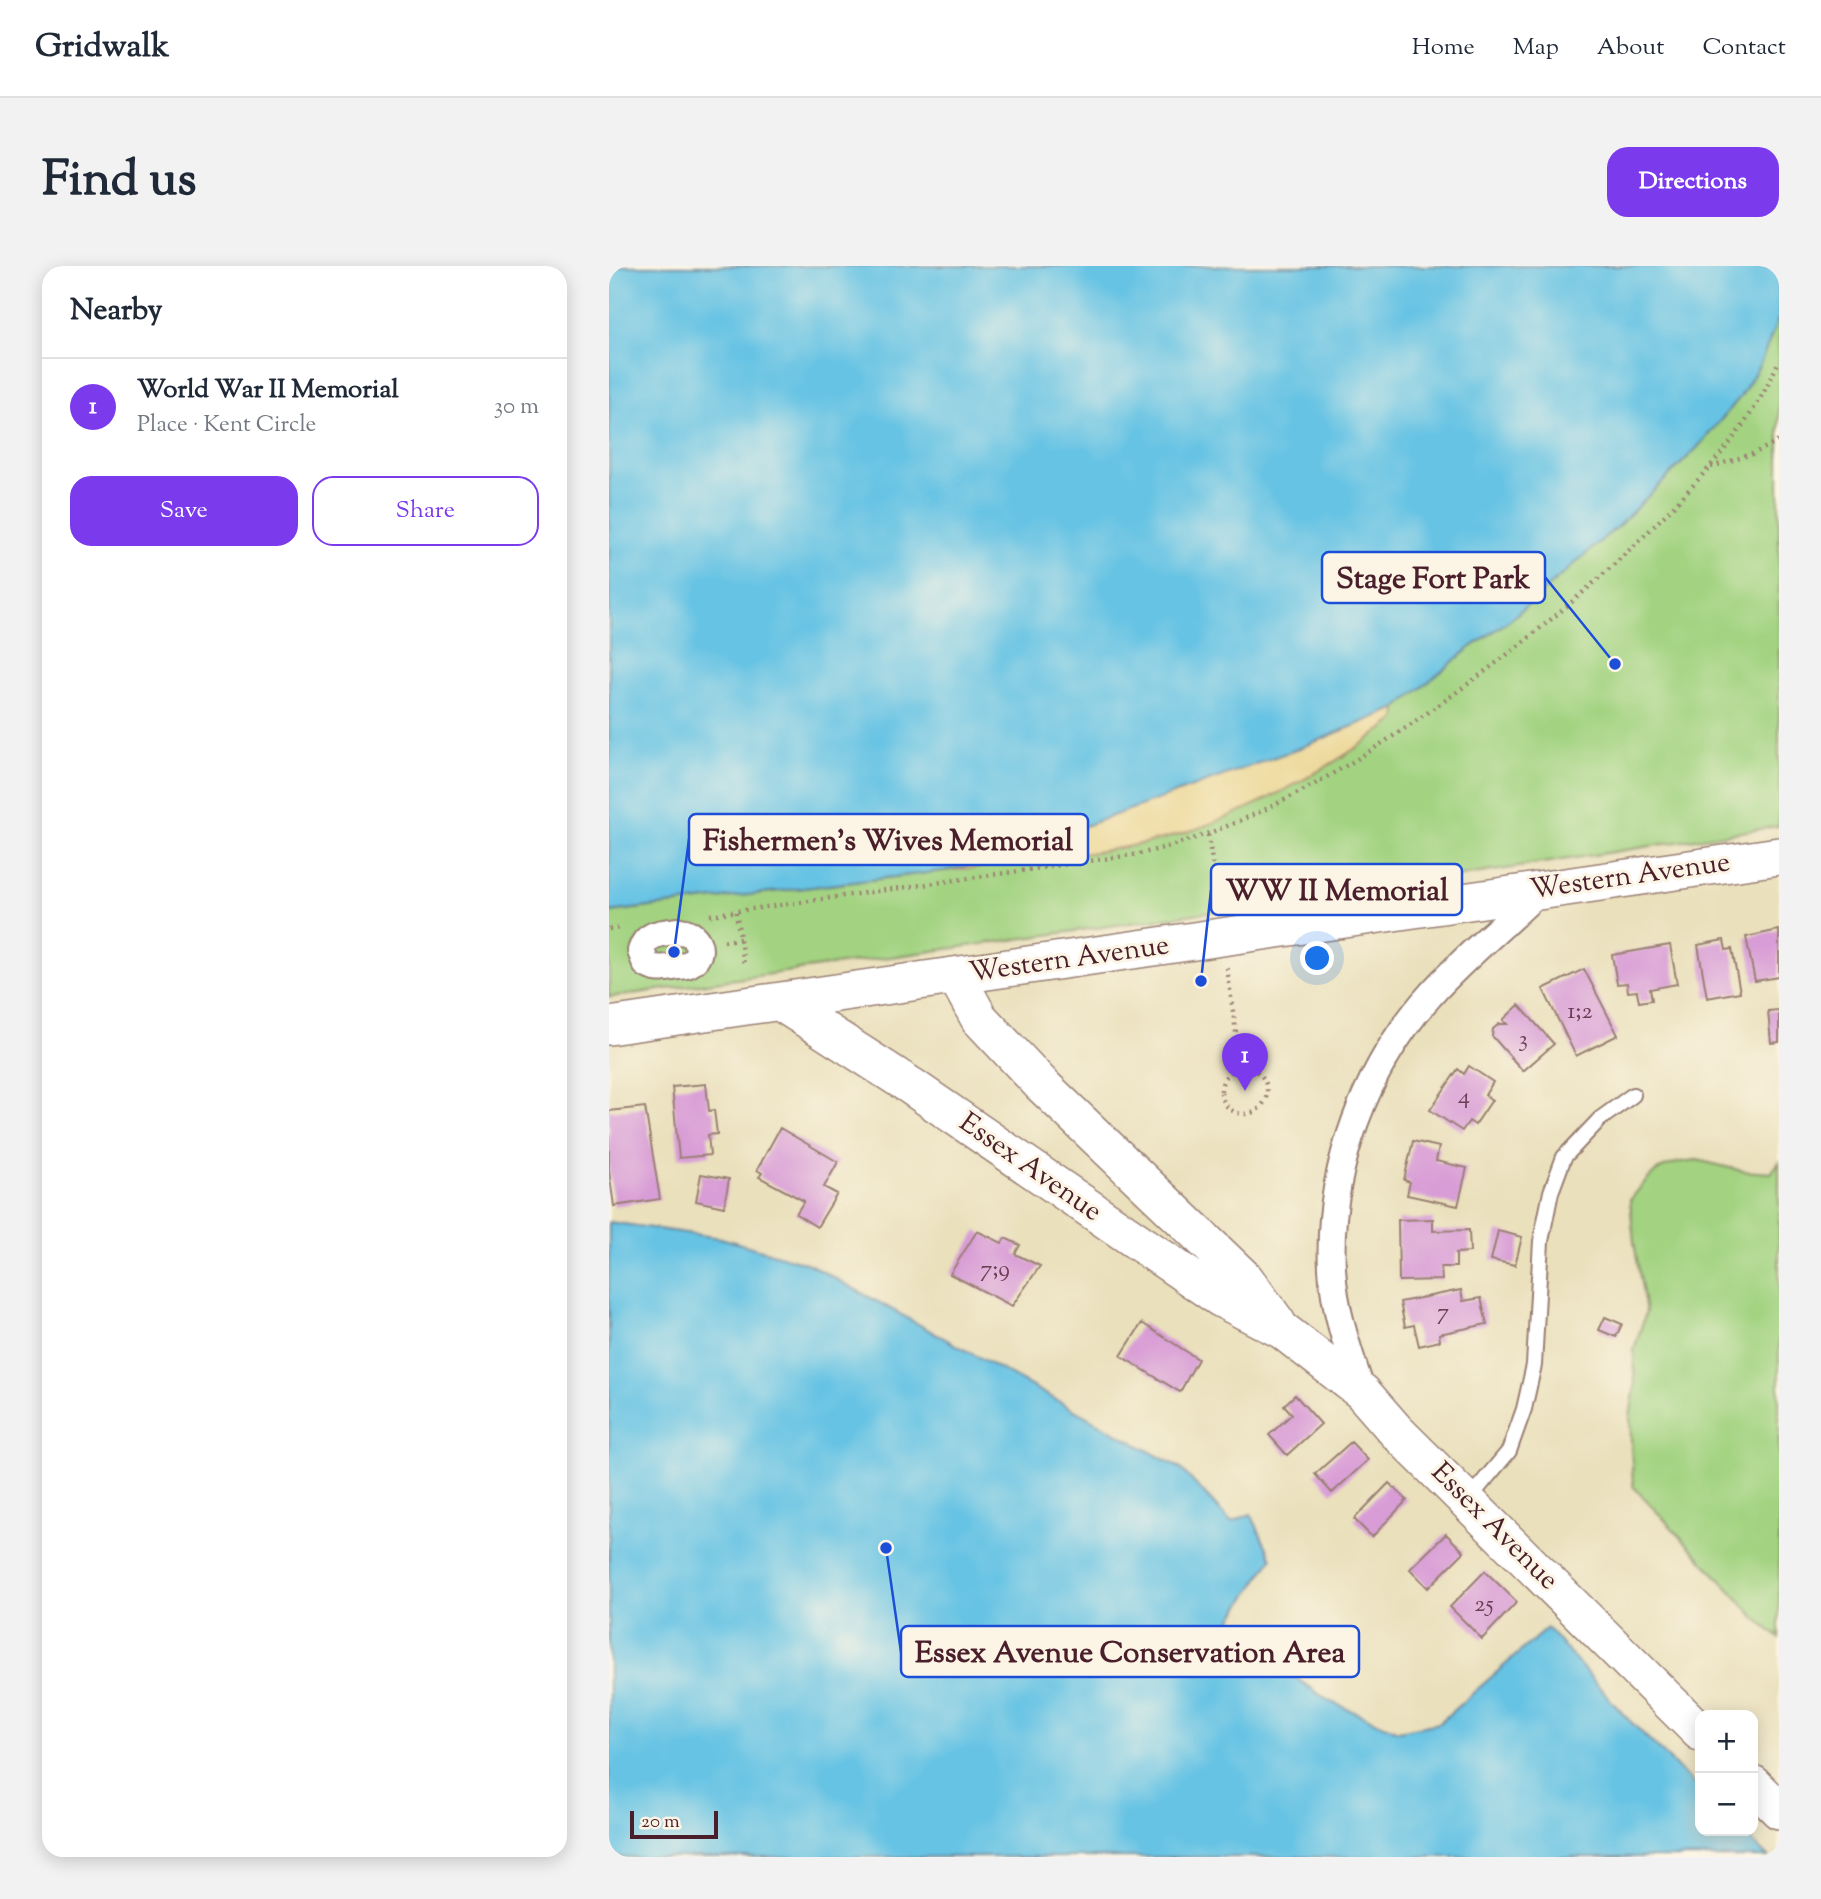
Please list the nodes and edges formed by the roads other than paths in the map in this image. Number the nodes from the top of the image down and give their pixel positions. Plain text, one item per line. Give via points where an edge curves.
1 (1779, 856) edge
2 (1541, 890) junction
3 (955, 976) junction
4 (780, 1002) junction
5 (609, 1026) edge
6 (1633, 1095) dead end
7 (1282, 1330) junction
8 (1362, 1392) junction
9 (1468, 1501) junction
10 (1695, 1727) edge
11 (1758, 1789) edge
12 (1779, 1810) edge

1 - 2 street, Western Avenue
2 - 3 street, Western Avenue
2 - 8 street via 1431,994 1378,1070 1350,1135 1336,1198 1332,1269
3 - 4 street, Western Avenue
3 - 7 street, Essex Avenue via 979,1018 1042,1085 1245,1279
4 - 5 street, Western Avenue
4 - 7 street, Essex Avenue via 1220,1298
6 - 9 lane via 1600,1119 1564,1157 1541,1241 1534,1365 1524,1409 1509,1451
7 - 8 street, Essex Avenue
8 - 9 street, Essex Avenue
9 - 10 street, Essex Avenue
11 - 12 street

